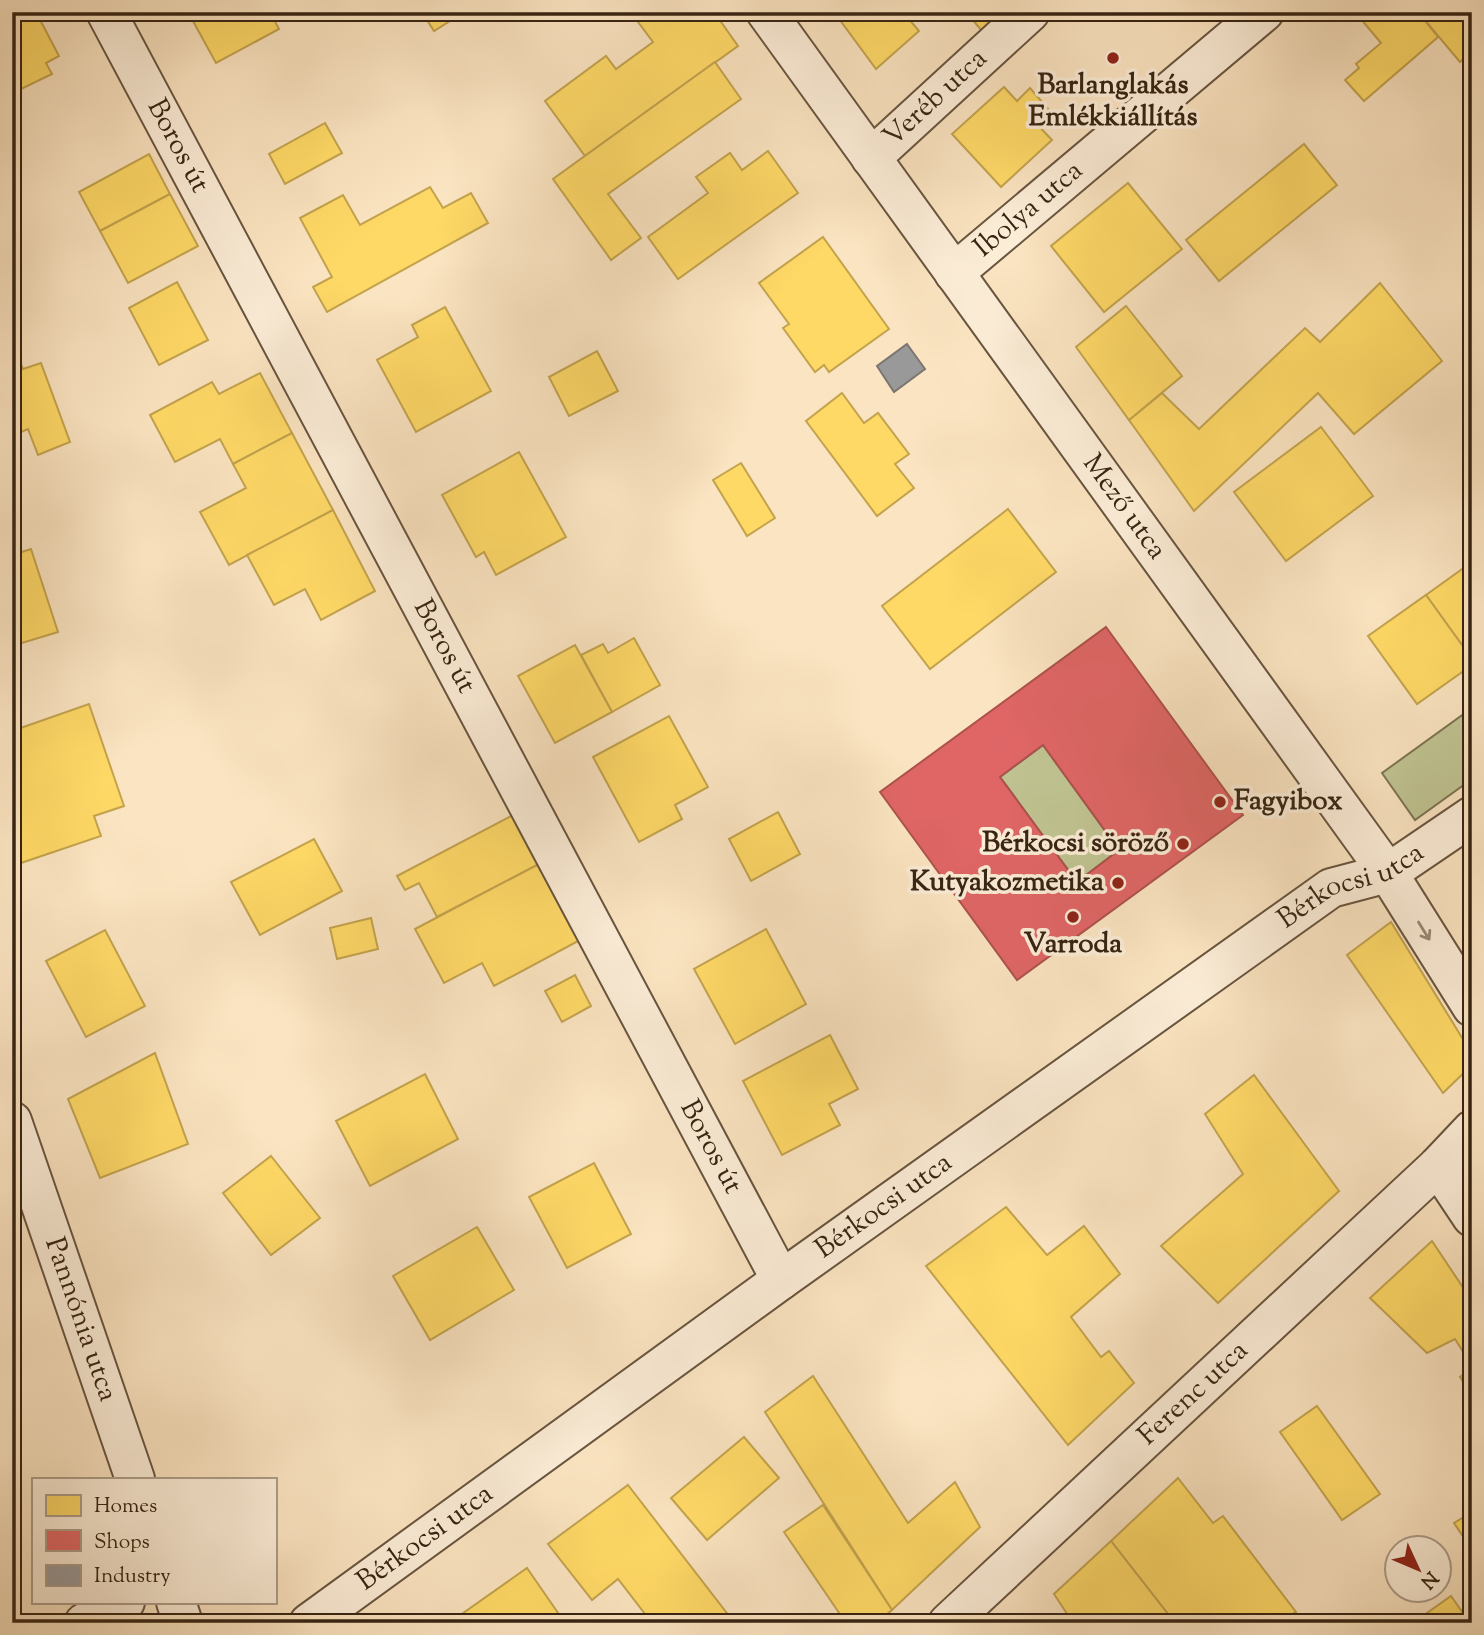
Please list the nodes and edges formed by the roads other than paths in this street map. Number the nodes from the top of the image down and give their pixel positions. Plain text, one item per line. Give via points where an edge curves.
1 (106, 12) edge
2 (766, 12) edge
3 (1030, 12) edge
4 (1264, 12) edge
5 (871, 158) junction
6 (954, 272) junction
7 (1472, 816) edge
8 (1388, 873) junction
9 (1472, 1007) edge
10 (12, 1121) edge
11 (1472, 1130) edge
12 (1438, 1166) junction
13 (1472, 1217) edge
14 (781, 1280) junction
15 (135, 1478) edge
16 (121, 1604) edge
17 (177, 1604) edge
18 (959, 1619) edge
19 (84, 1623) edge
20 (183, 1623) edge
21 (309, 1623) edge

1 - 14 street, Boros út
2 - 5 street, Mező utca
3 - 5 street, Veréb utca
4 - 6 street, Ibolya utca
5 - 6 street, Mező utca
6 - 8 street, Mező utca
7 - 8 street, Bérkocsi utca
8 -> 9 street, Mező utca
8 - 14 street, Bérkocsi utca via 1331,888
10 - 15 street, Pannónia utca
11 - 12 street
12 - 13 street
12 - 18 street, Ferenc utca
14 - 21 street, Bérkocsi utca
16 - 19 street
17 - 20 street

